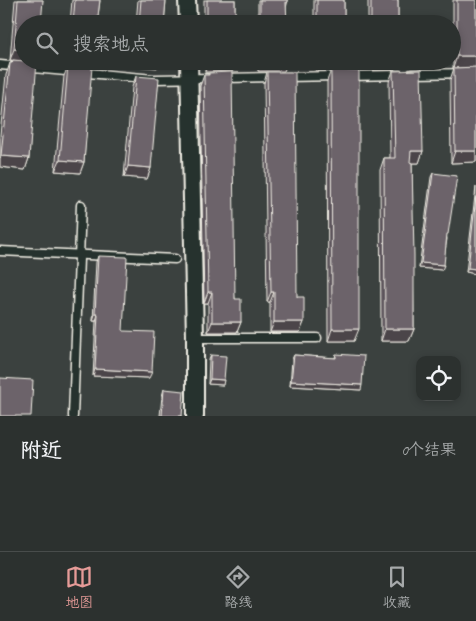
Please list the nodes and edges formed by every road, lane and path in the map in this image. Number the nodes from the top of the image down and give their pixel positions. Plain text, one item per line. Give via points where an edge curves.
1 (187, 0) edge
2 (188, 15) edge
3 (0, 65) edge
4 (15, 66) edge
5 (55, 70) edge
6 (189, 70) edge
7 (476, 73) edge
8 (189, 78) junction
9 (81, 206) dead end
10 (0, 251) edge
11 (80, 254) junction
12 (175, 259) dead end
13 (195, 338) junction
14 (316, 338) dead end
15 (73, 416) edge
16 (195, 416) edge

1 - 2 street
3 - 4 lane
5 - 8 lane via 154,79
6 - 8 street
7 - 8 lane
8 - 13 street
9 - 11 lane
10 - 11 lane
11 - 12 lane
11 - 15 lane
13 - 14 lane
13 - 16 street

